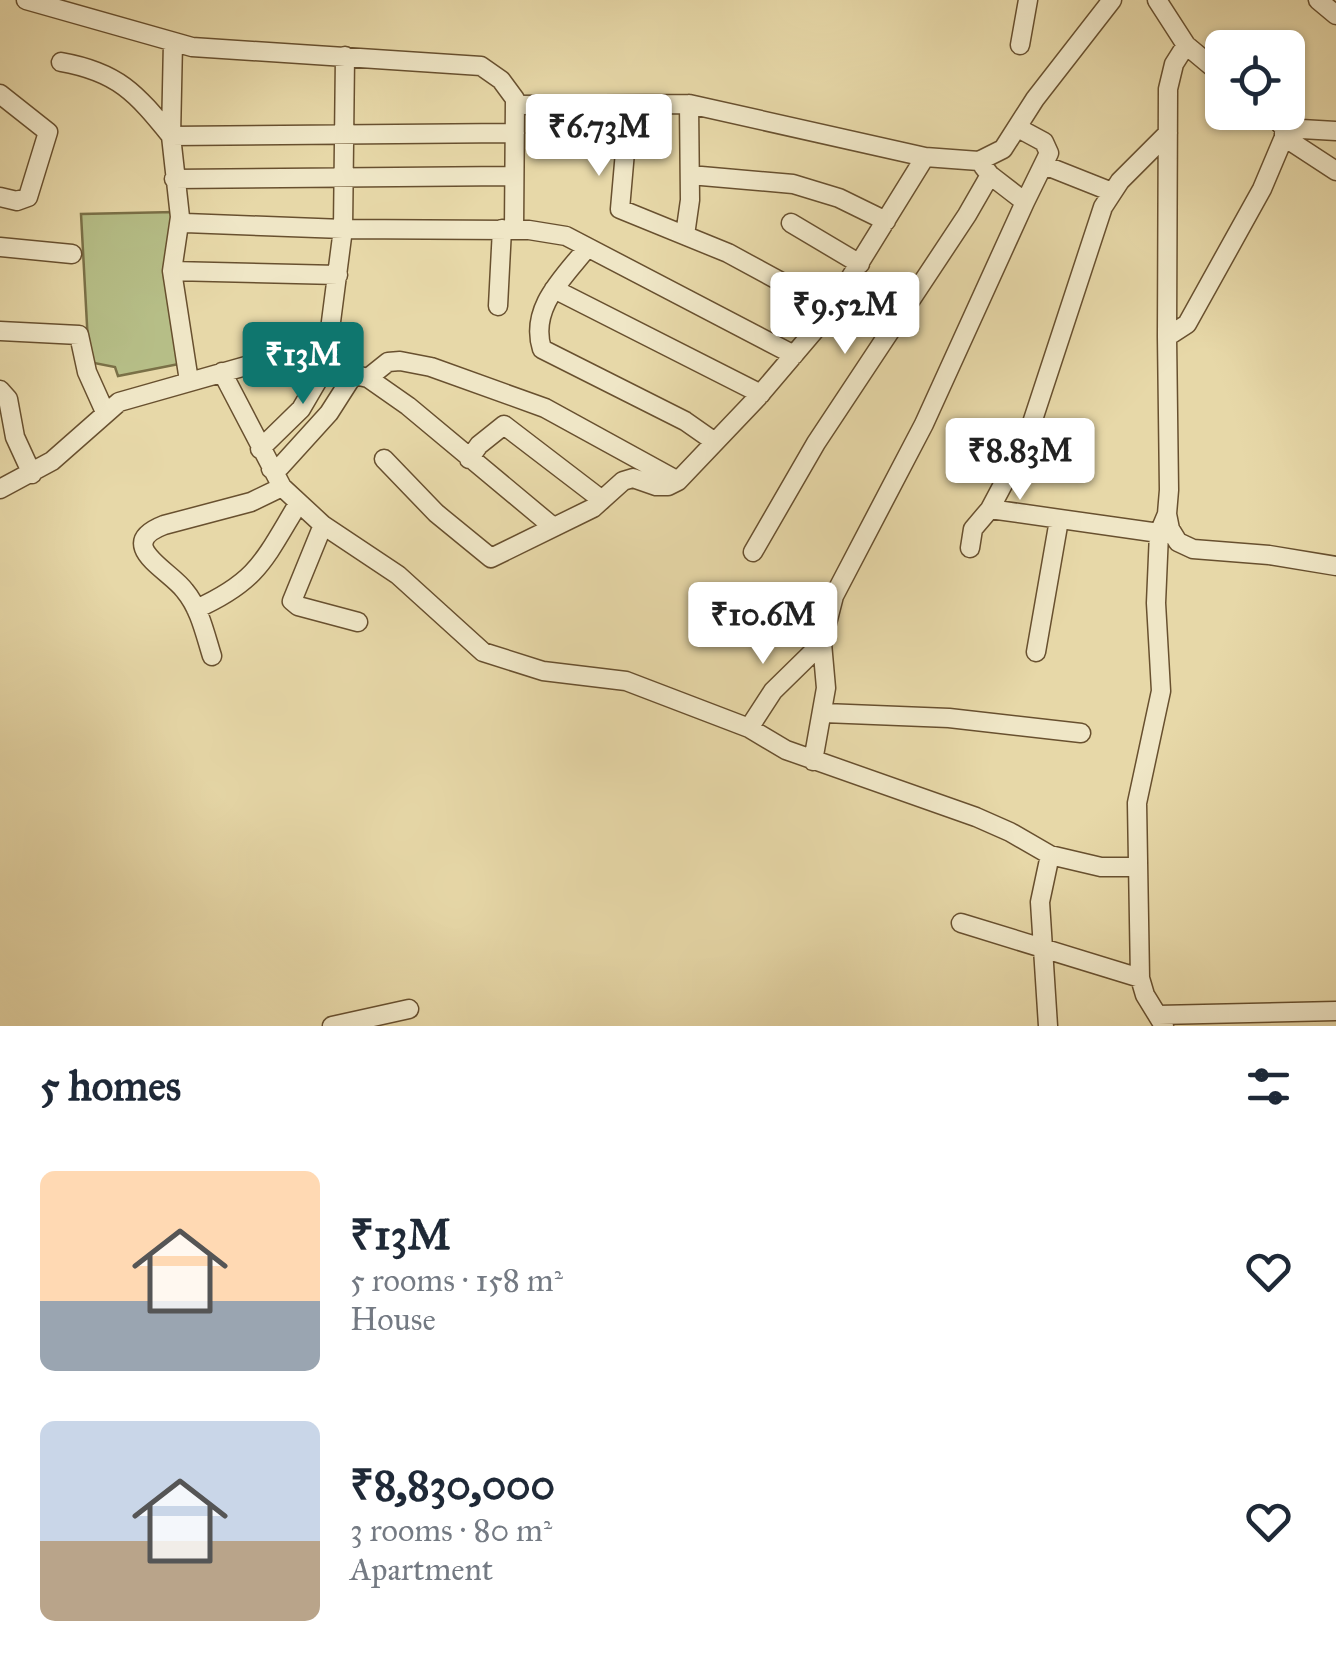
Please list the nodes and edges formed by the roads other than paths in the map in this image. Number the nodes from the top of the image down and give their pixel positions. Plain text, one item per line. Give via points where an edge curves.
1 (26, 0) edge
2 (1028, 0) edge
3 (1112, 0) edge
4 (1157, 0) edge
5 (1318, 0) edge
6 (1336, 14) edge
7 (173, 42) junction
8 (1020, 44) dead end
9 (1186, 46) junction
10 (345, 56) junction
11 (62, 62) dead end
12 (1205, 62) edge
13 (0, 94) edge
14 (689, 104) junction
15 (515, 105) junction
16 (629, 106) junction
17 (1018, 128) junction
18 (1336, 131) edge
19 (1284, 132) junction
20 (515, 133) junction
21 (1168, 133) junction
22 (344, 134) junction
23 (171, 136) junction
24 (925, 157) junction
25 (1044, 165) junction
26 (984, 168) junction
27 (1336, 171) edge
28 (690, 174) junction
29 (514, 176) junction
30 (342, 177) junction
31 (174, 179) junction
32 (1112, 192) junction
33 (0, 197) edge
34 (1026, 202) junction
35 (180, 217) junction
36 (886, 221) junction
37 (791, 224) dead end
38 (343, 229) junction
39 (508, 229) junction
40 (685, 236) junction
41 (0, 247) edge
42 (588, 248) junction
43 (72, 254) dead end
44 (860, 264) junction
45 (172, 271) junction
46 (338, 276) junction
47 (554, 289) junction
48 (498, 306) dead end
49 (831, 309) junction
50 (0, 331) edge
51 (1168, 337) junction
52 (327, 343) junction
53 (794, 355) junction
54 (325, 368) junction
55 (222, 372) junction
56 (360, 378) junction
57 (189, 380) junction
58 (0, 390) edge
59 (761, 394) junction
60 (105, 412) junction
61 (715, 442) junction
62 (260, 449) junction
63 (384, 458) dead end
64 (469, 458) junction
65 (271, 468) junction
66 (32, 474) junction
67 (678, 481) junction
68 (282, 488) junction
69 (0, 489) edge
70 (602, 500) junction
71 (298, 504) junction
72 (990, 509) junction
73 (1167, 514) junction
74 (1059, 520) junction
75 (322, 525) junction
76 (552, 526) junction
77 (1158, 533) junction
78 (970, 548) dead end
79 (753, 552) dead end
80 (1336, 566) edge
81 (196, 609) junction
82 (358, 622) dead end
83 (822, 643) junction
84 (1036, 652) dead end
85 (212, 656) dead end
86 (824, 713) junction
87 (749, 728) junction
88 (1081, 733) dead end
89 (814, 760) junction
90 (1050, 856) junction
91 (1138, 867) junction
92 (961, 923) dead end
93 (1040, 946) junction
94 (1140, 978) junction
95 (409, 1008) dead end
96 (1336, 1011) edge
97 (1290, 1019) edge
98 (1161, 1020) edge
99 (332, 1026) edge
100 (1048, 1026) edge

1 - 7 street
2 - 8 street
3 - 17 street
4 - 9 street
5 - 6 street
7 - 10 street
7 - 23 street
9 - 12 street
9 - 21 street via 1168,89
10 - 15 street via 481,66 501,80
10 - 22 street
11 - 23 street via 125,84
13 - 33 street via 48,132 28,197
14 - 16 street
14 - 24 street
14 - 28 street
15 - 16 street
15 - 20 street
16 - 40 street via 620,210
17 - 25 street via 1048,148
17 - 26 street
18 - 19 street
19 - 27 street
19 - 51 street via 1262,189 1187,324
20 - 22 street
20 - 29 street
21 - 32 street
21 - 51 street
22 - 23 street
22 - 30 street
23 - 31 street
24 - 26 street
24 - 36 street
25 - 32 street
25 - 34 street
26 - 34 street
26 - 79 street via 967,215 816,442
28 - 36 street via 793,184
28 - 40 street
29 - 30 street
29 - 39 street
30 - 31 street
30 - 38 street
31 - 35 street
32 - 72 street via 1026,441
34 - 83 street via 924,424 846,568
35 - 38 street via 192,225
35 - 45 street
36 - 44 street
37 - 44 street
38 - 39 street
38 - 46 street
39 - 42 street via 566,236
39 - 48 street
40 - 49 street
41 - 43 street
42 - 47 street
42 - 53 street
44 - 49 street
45 - 46 street
45 - 57 street
46 - 52 street
47 - 59 street
47 - 61 street via 542,308 542,350
49 - 53 street
50 - 60 street via 79,335
51 - 73 street
52 - 54 street
52 - 55 street
53 - 59 street
54 - 56 street
54 - 62 street via 301,409
55 - 57 street
55 - 62 street
56 - 64 street via 408,406
56 - 65 street
56 - 67 street via 388,362 431,367 544,408
57 - 60 street
58 - 66 street
59 - 61 street
60 - 66 street
61 - 67 street
62 - 65 street
63 - 76 street via 491,558
64 - 70 street via 504,425
64 - 76 street
65 - 68 street
66 - 69 street
67 - 70 street via 656,486 633,478
68 - 71 street
68 - 81 street via 164,524 144,538 149,558
70 - 76 street
71 - 75 street
71 - 81 street via 256,572
72 - 74 street
72 - 78 street via 973,529
73 - 77 street
73 - 80 street via 1178,542 1194,549
74 - 77 street
74 - 84 street
75 - 82 street via 292,601
75 - 87 street via 398,575 483,652 544,671 626,681
77 - 91 street via 1161,692 1137,803
81 - 85 street
83 - 86 street
83 - 87 street via 773,691
86 - 88 street
86 - 89 street
87 - 89 street
89 - 90 street via 976,817
90 - 91 street
90 - 93 street
91 - 94 street
92 - 93 street
93 - 94 street
93 - 100 street
94 - 98 street
95 - 99 street
96 - 97 street
97 - 98 street

